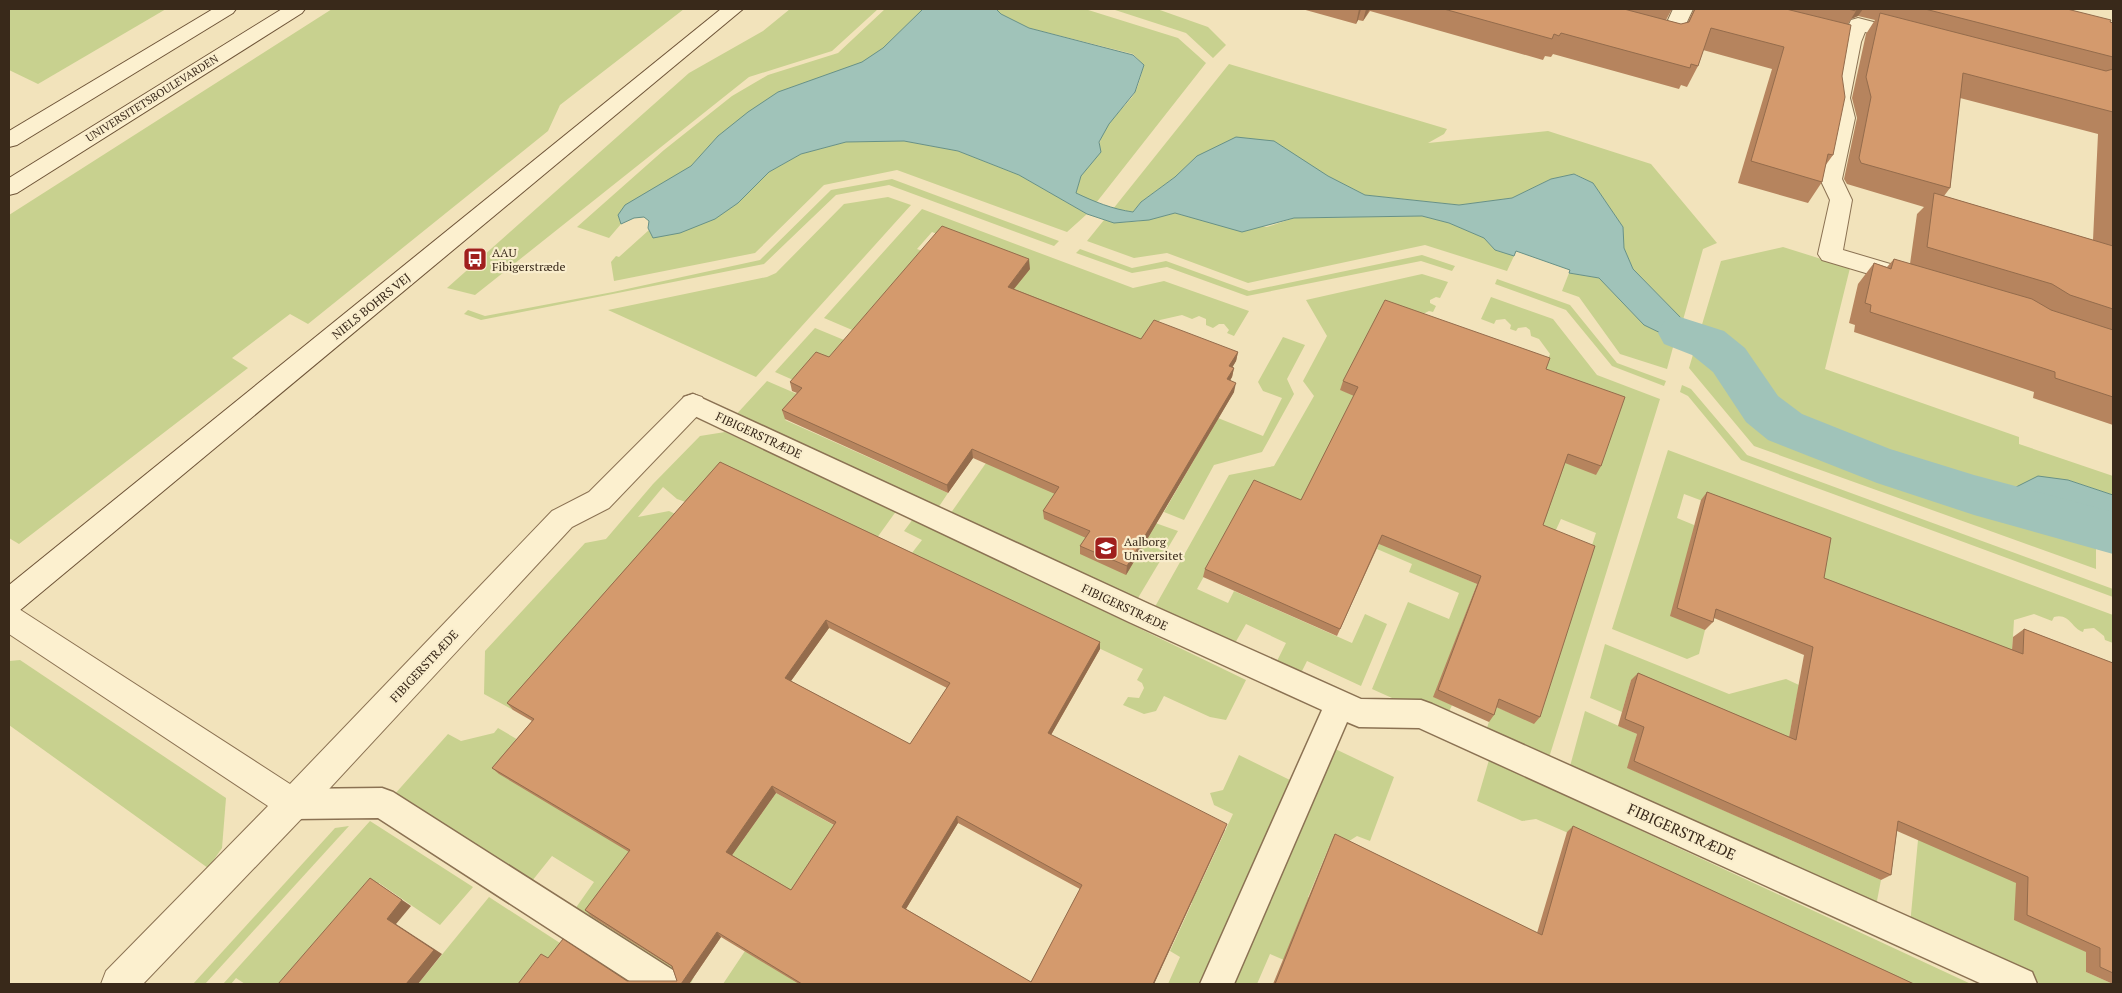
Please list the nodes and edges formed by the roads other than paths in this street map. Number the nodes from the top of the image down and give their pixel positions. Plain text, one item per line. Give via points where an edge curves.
1 (226, 9) edge
2 (295, 9) edge
3 (732, 9) edge
4 (1683, 9) edge
5 (1636, 28) edge
6 (1851, 28) edge
7 (1925, 41) edge
8 (9, 140) edge
9 (9, 188) edge
10 (1922, 282) edge
11 (693, 404) joint
12 (9, 602) edge
13 (9, 618) edge
14 (1339, 705) junction
15 (293, 804) junction
16 (119, 984) edge
17 (664, 984) edge
18 (1217, 984) edge
19 (2020, 984) edge

1 - 8 street
2 - 9 street, UNIVERSITETSBOULEVARDEN
3 - 12 street, NIELS BOHRS VEJ
4 - 5 street via 1671,38
6 - 7 street
6 - 10 street via 1840,98 1844,118 1831,179 1841,200 1830,254
11 - 14 lane, FIBIGERSTRÆDE
11 - 15 street, FIBIGERSTRÆDE via 599,500 562,519
13 - 15 street
14 - 18 lane
14 - 19 lane, FIBIGERSTRÆDE via 1359,714 1421,714
15 - 16 street, FIBIGERSTRÆDE
15 - 17 lane via 382,803

